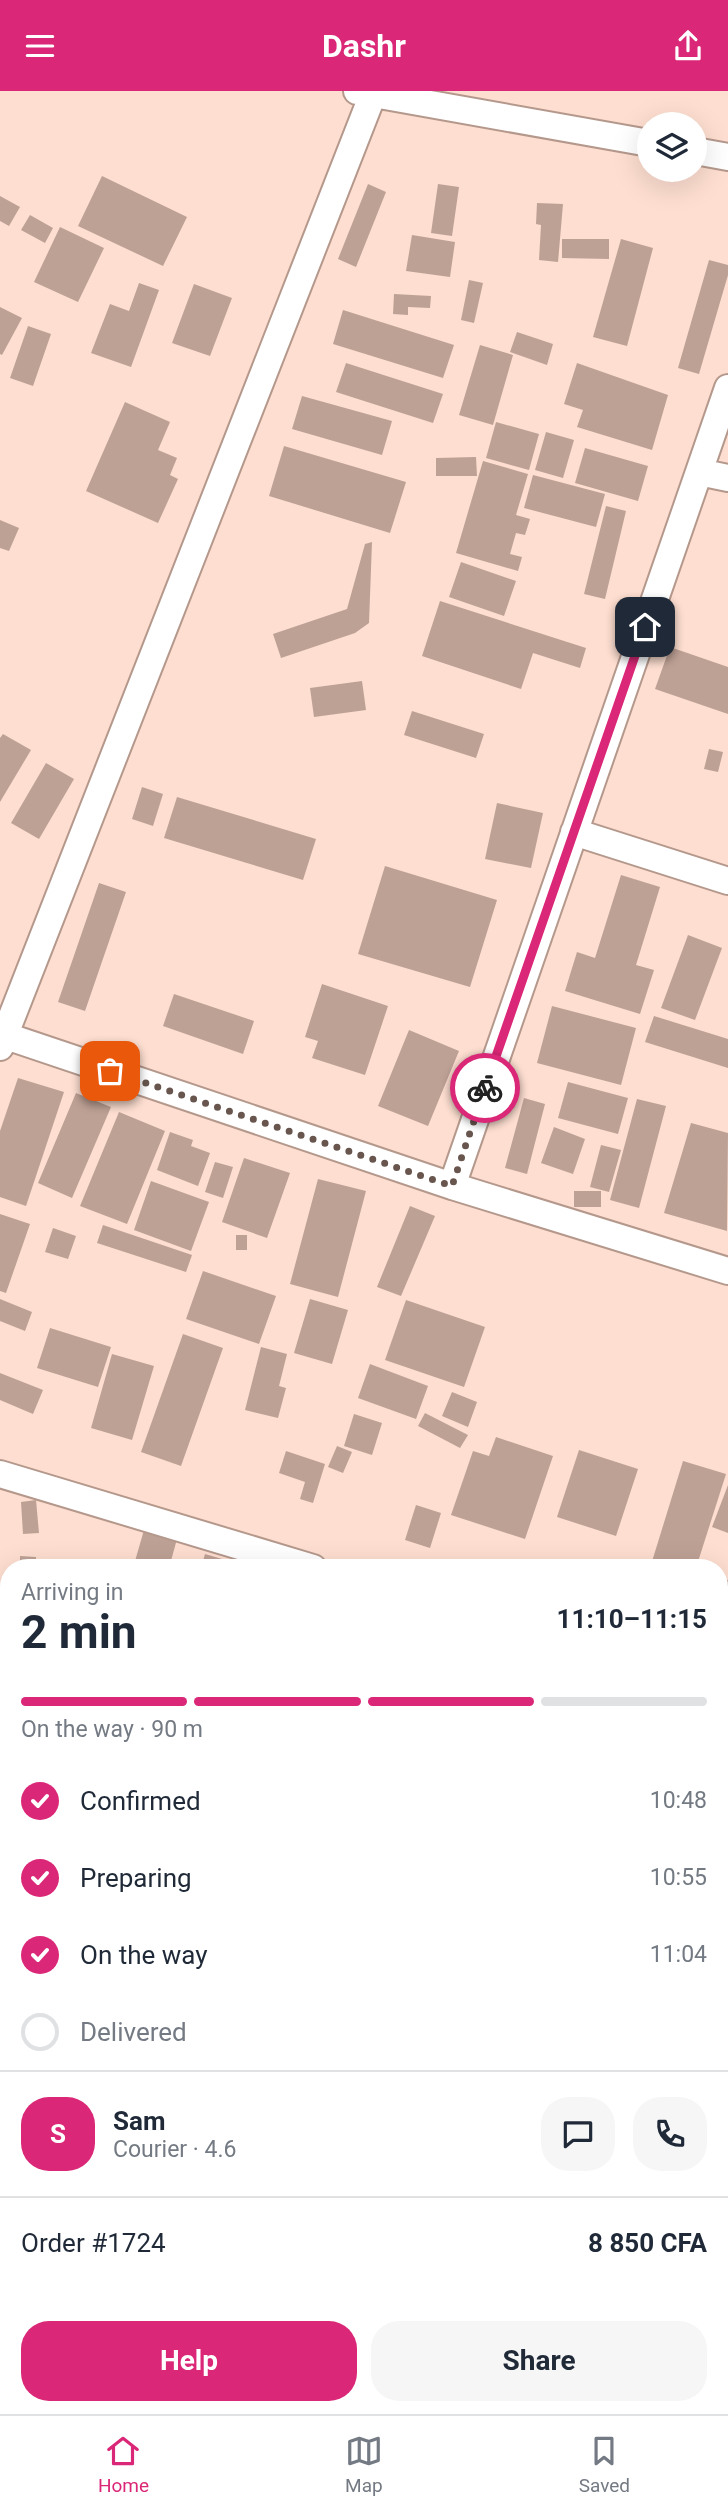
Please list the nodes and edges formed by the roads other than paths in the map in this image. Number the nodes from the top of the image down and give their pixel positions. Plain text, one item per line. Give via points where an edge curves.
1 (364, 93) edge
2 (421, 97) edge
3 (637, 141) edge
4 (707, 153) edge
5 (728, 157) edge
6 (728, 388) edge
7 (699, 473) junction
8 (728, 478) edge
9 (574, 832) junction
10 (728, 881) edge
11 (2, 1039) edge
12 (452, 1186) junction
13 (728, 1271) edge
14 (0, 1473) edge
15 (283, 1559) edge

1 - 2 street
1 - 11 street
2 - 3 street
4 - 5 street
6 - 7 street
7 - 8 street
7 - 9 street
9 - 10 street
9 - 12 street
11 - 12 street
12 - 13 street
14 - 15 street

